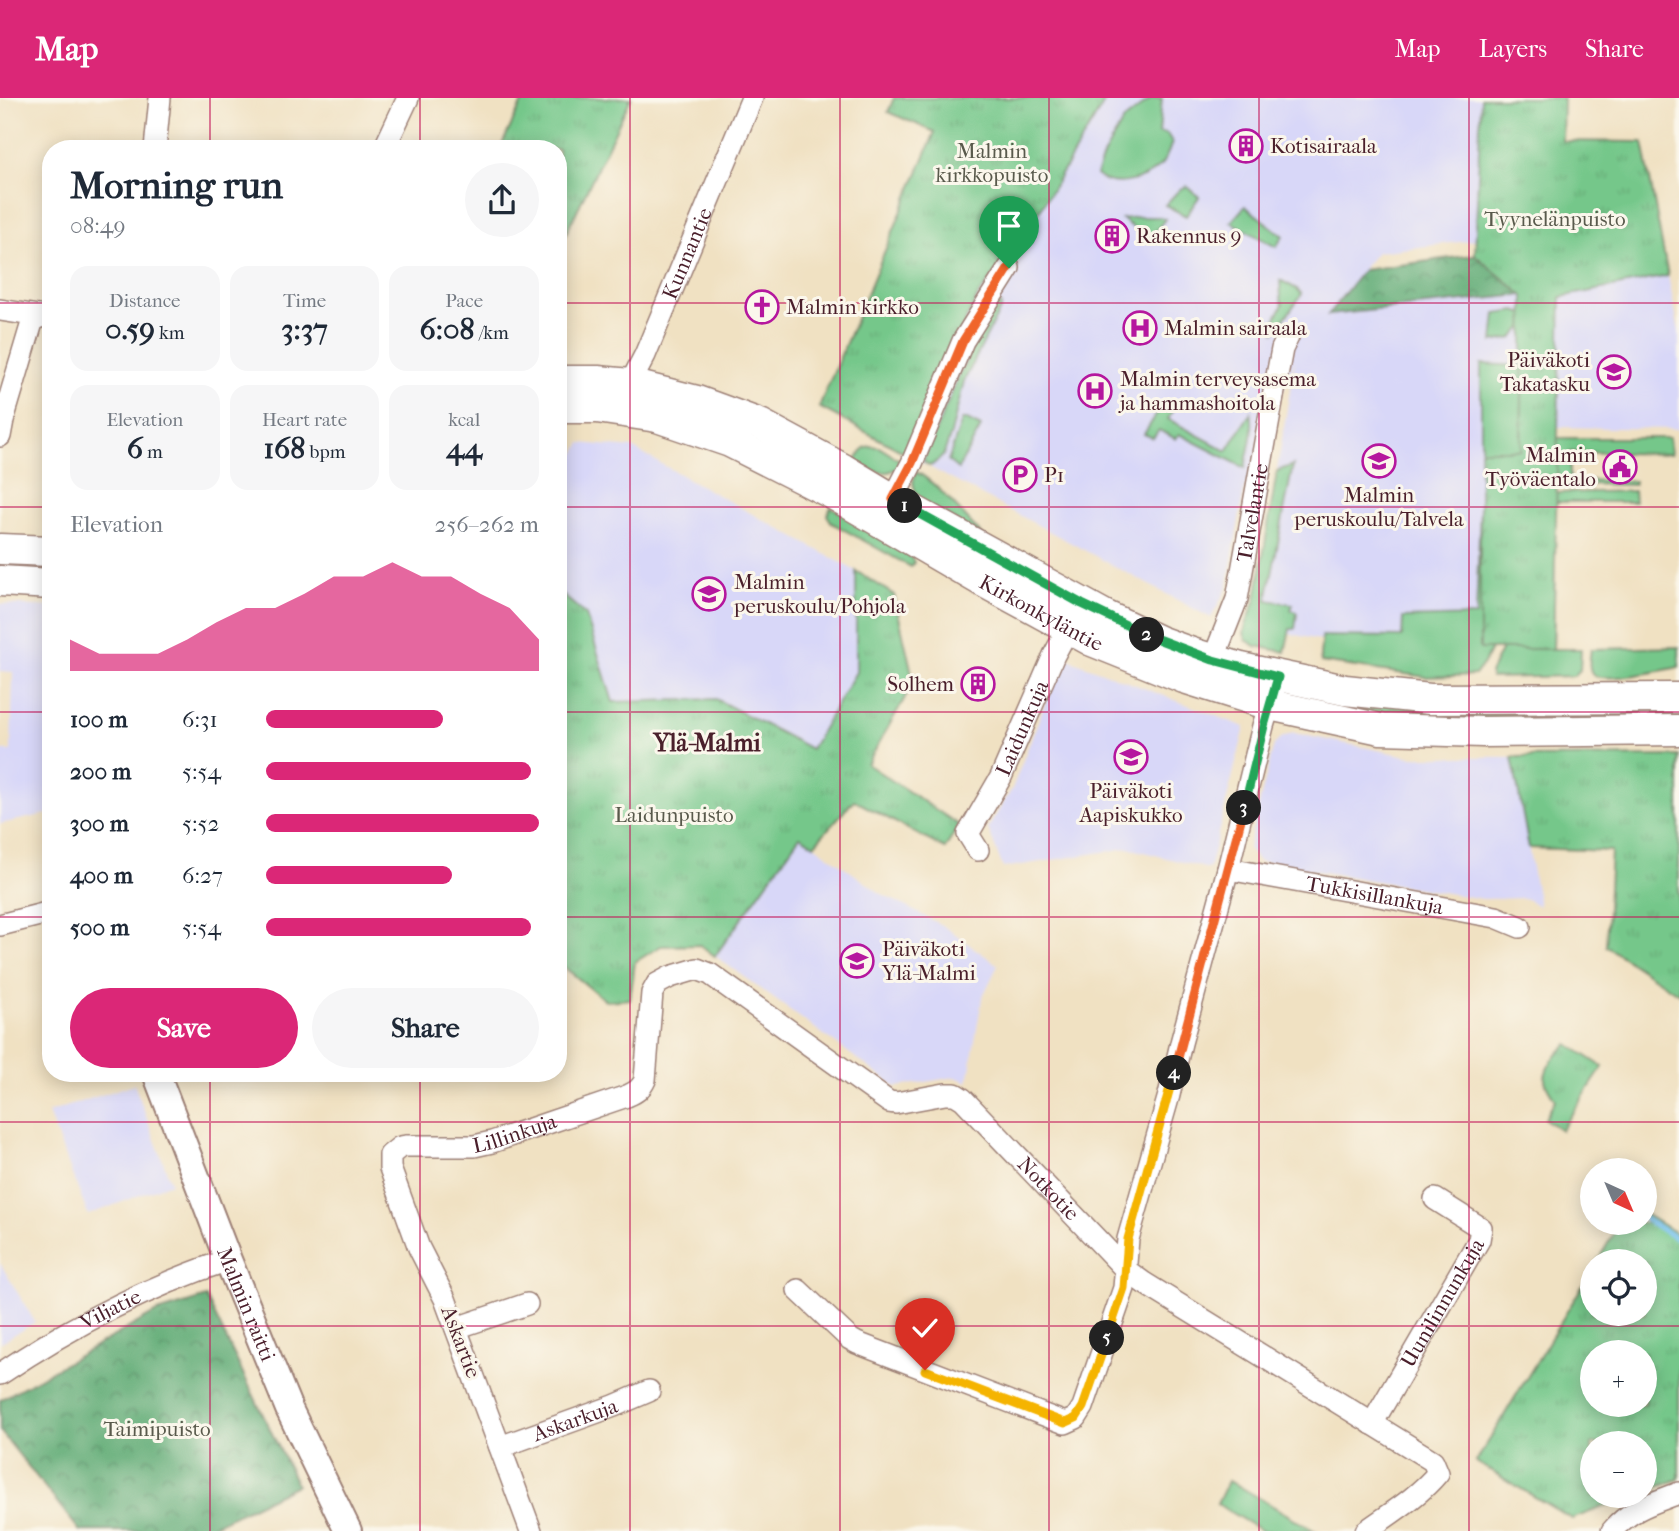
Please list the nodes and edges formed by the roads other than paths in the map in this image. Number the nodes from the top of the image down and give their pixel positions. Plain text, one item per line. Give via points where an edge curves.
1 (160, 98) edge
2 (408, 98) edge
3 (752, 98) edge
4 (156, 140) edge
5 (388, 140) edge
6 (1009, 268) dead end
7 (0, 310) edge
8 (42, 317) edge
9 (1289, 337) dead end
10 (567, 381) edge
11 (627, 397) junction
12 (567, 408) edge
13 (0, 436) edge
14 (887, 510) junction
15 (0, 549) edge
16 (42, 551) edge
17 (0, 581) edge
18 (42, 583) edge
19 (1075, 617) junction
20 (1208, 672) junction
21 (1274, 691) junction
22 (1679, 698) edge
23 (1679, 730) edge
24 (978, 850) dead end
25 (1228, 869) junction
26 (42, 914) edge
27 (0, 925) edge
28 (1520, 927) dead end
29 (159, 1082) edge
30 (637, 1091) joint
31 (390, 1155) joint
32 (1435, 1199) dead end
33 (228, 1260) junction
34 (1126, 1270) junction
35 (798, 1290) dead end
36 (527, 1304) dead end
37 (456, 1328) junction
38 (0, 1374) edge
39 (649, 1391) dead end
40 (1372, 1424) junction
41 (500, 1447) junction
42 (1679, 1493) edge
43 (348, 1531) edge
44 (531, 1531) edge
45 (1366, 1531) edge
46 (1612, 1531) edge

1 - 4 street
2 - 5 street
3 - 11 street, Kunnantie
6 - 14 street via 963,341 912,463
7 - 8 street
8 - 13 street
9 - 20 street, Talvelantie via 1277,373 1237,599
10 - 11 main road, Kirkonkyläntie via 598,381
11 - 12 main road, Kirkonkyläntie via 597,408
11 - 14 main road, Kirkonkyläntie via 696,401 760,425 843,469
14 - 19 main road, Kirkonkyläntie
15 - 16 main road
17 - 18 main road
19 - 20 main road, Kirkonkyläntie via 1159,641
19 - 24 street, Laidunkuja via 1001,777 968,834
20 - 21 main road, Kirkonkyläntie
21 - 22 main road, Kirkonkyläntie via 1345,690 1430,699
21 - 23 main road, Kirkonkyläntie via 1381,729
21 - 25 street
25 - 28 street, Tukkisillankuja via 1496,917
25 - 34 street via 1128,1239
26 - 27 street
29 - 33 street, Malmin raitti
30 - 31 street, Lillinkuja via 492,1142 406,1146
30 - 34 street, Notkotie via 645,1080 652,993 670,976 697,969 889,1102 955,1094 963,1098
31 - 37 street, Askartie via 390,1168 419,1248
32 - 40 street, Uunilinnunkuja via 1481,1228 1479,1240
33 - 38 street, Viljatie via 132,1298 70,1329
33 - 43 street, Malmin raitti via 289,1409
34 - 35 street via 1083,1407 1076,1418 1065,1423 857,1343
34 - 40 street, Notkotie
36 - 37 street
37 - 41 street, Askartie
39 - 41 street, Askarkuja
40 - 45 street, Notkotie via 1433,1461 1438,1473
41 - 44 street, Askartie
42 - 46 street via 1628,1515

